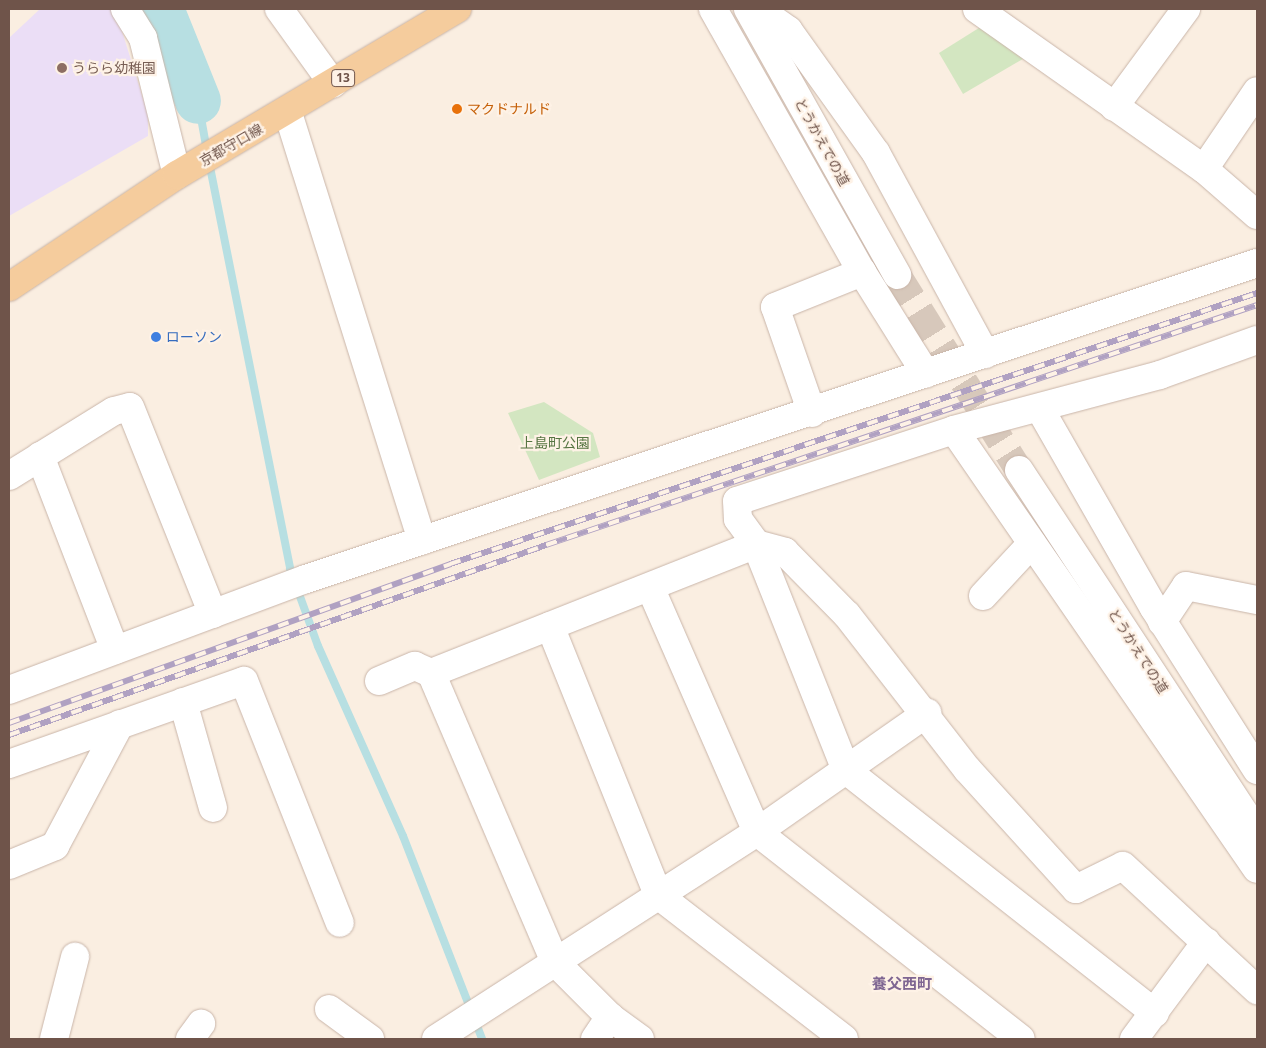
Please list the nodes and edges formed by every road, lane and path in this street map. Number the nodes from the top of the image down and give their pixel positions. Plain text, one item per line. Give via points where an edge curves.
1 (125, 9) edge
2 (279, 9) edge
3 (457, 9) edge
4 (713, 9) edge
5 (748, 9) edge
6 (758, 9) edge
7 (977, 9) edge
8 (1186, 9) edge
9 (333, 84) junction
10 (1257, 91) edge
11 (1114, 107) junction
12 (288, 113) junction
13 (187, 170) junction
14 (1204, 170) junction
15 (1257, 215) edge
16 (1257, 262) edge
17 (862, 272) junction
18 (897, 275) tunnel mouth
19 (9, 287) edge
20 (1257, 340) edge
21 (985, 354) junction
22 (926, 374) junction
23 (1040, 410) junction
24 (812, 413) junction
25 (954, 430) junction
26 (40, 456) junction
27 (1019, 470) tunnel mouth
28 (9, 476) edge
29 (422, 541) junction
30 (1032, 543) junction
31 (756, 544) junction
32 (650, 587) junction
33 (983, 596) dead end
34 (1257, 600) edge
35 (213, 614) junction
36 (1162, 622) junction
37 (550, 626) junction
38 (115, 650) junction
39 (431, 673) junction
40 (380, 681) dead end
41 (11, 682) edge
42 (182, 702) junction
43 (927, 713) junction
44 (120, 724) junction
45 (9, 764) edge
46 (846, 770) junction
47 (1257, 770) edge
48 (213, 808) dead end
49 (757, 832) junction
50 (1257, 833) edge
51 (9, 865) edge
52 (1257, 869) edge
53 (658, 895) junction
54 (340, 923) dead end
55 (1206, 942) junction
56 (75, 957) dead end
57 (555, 962) junction
58 (1257, 990) edge
59 (329, 1009) dead end
60 (1155, 1012) junction
61 (610, 1017) junction
62 (447, 1032) edge
63 (54, 1039) edge
64 (370, 1039) edge
65 (594, 1039) edge
66 (640, 1039) edge
67 (844, 1039) edge
68 (1021, 1039) edge
69 (1134, 1039) edge

1 - 13 street via 143,38
2 - 9 street
3 - 9 main road, 京都守口線 / 13
4 - 17 street
5 - 18 street, とうかえでの道
6 - 21 street via 788,30 876,153
7 - 11 street
8 - 11 street
9 - 12 main road, 京都守口線 / 13
10 - 14 street
11 - 14 street
12 - 13 main road, 京都守口線 / 13
12 - 29 street
13 - 19 main road, 京都守口線 / 13
14 - 15 street
16 - 21 street
17 - 22 street
17 - 24 street via 775,306
20 - 23 street
21 - 22 street
22 - 24 street
23 - 25 street
23 - 36 street
24 - 29 street
25 - 30 street
25 - 31 street via 737,501 738,519
26 - 28 street
26 - 35 street via 130,406
26 - 38 street
27 - 50 street, とうかえでの道
29 - 35 street
30 - 33 street
30 - 52 street
31 - 32 street
31 - 43 street via 785,552 847,615
31 - 46 street
32 - 37 street
32 - 49 street
34 - 36 street via 1186,586
35 - 38 street
36 - 47 street
37 - 39 street
37 - 53 street
38 - 41 street
39 - 40 street via 415,666
39 - 57 street
42 - 44 street
42 - 48 street
42 - 54 street via 244,681
43 - 46 street
43 - 55 street via 967,769 1076,889 1123,866
44 - 45 street
44 - 51 street via 55,846
46 - 49 street
46 - 60 street
49 - 53 street
49 - 68 street
53 - 57 street
53 - 67 street
55 - 58 street
55 - 60 street
56 - 63 street
57 - 61 street
57 - 62 street
59 - 64 street
60 - 69 street
61 - 65 street
61 - 66 street

